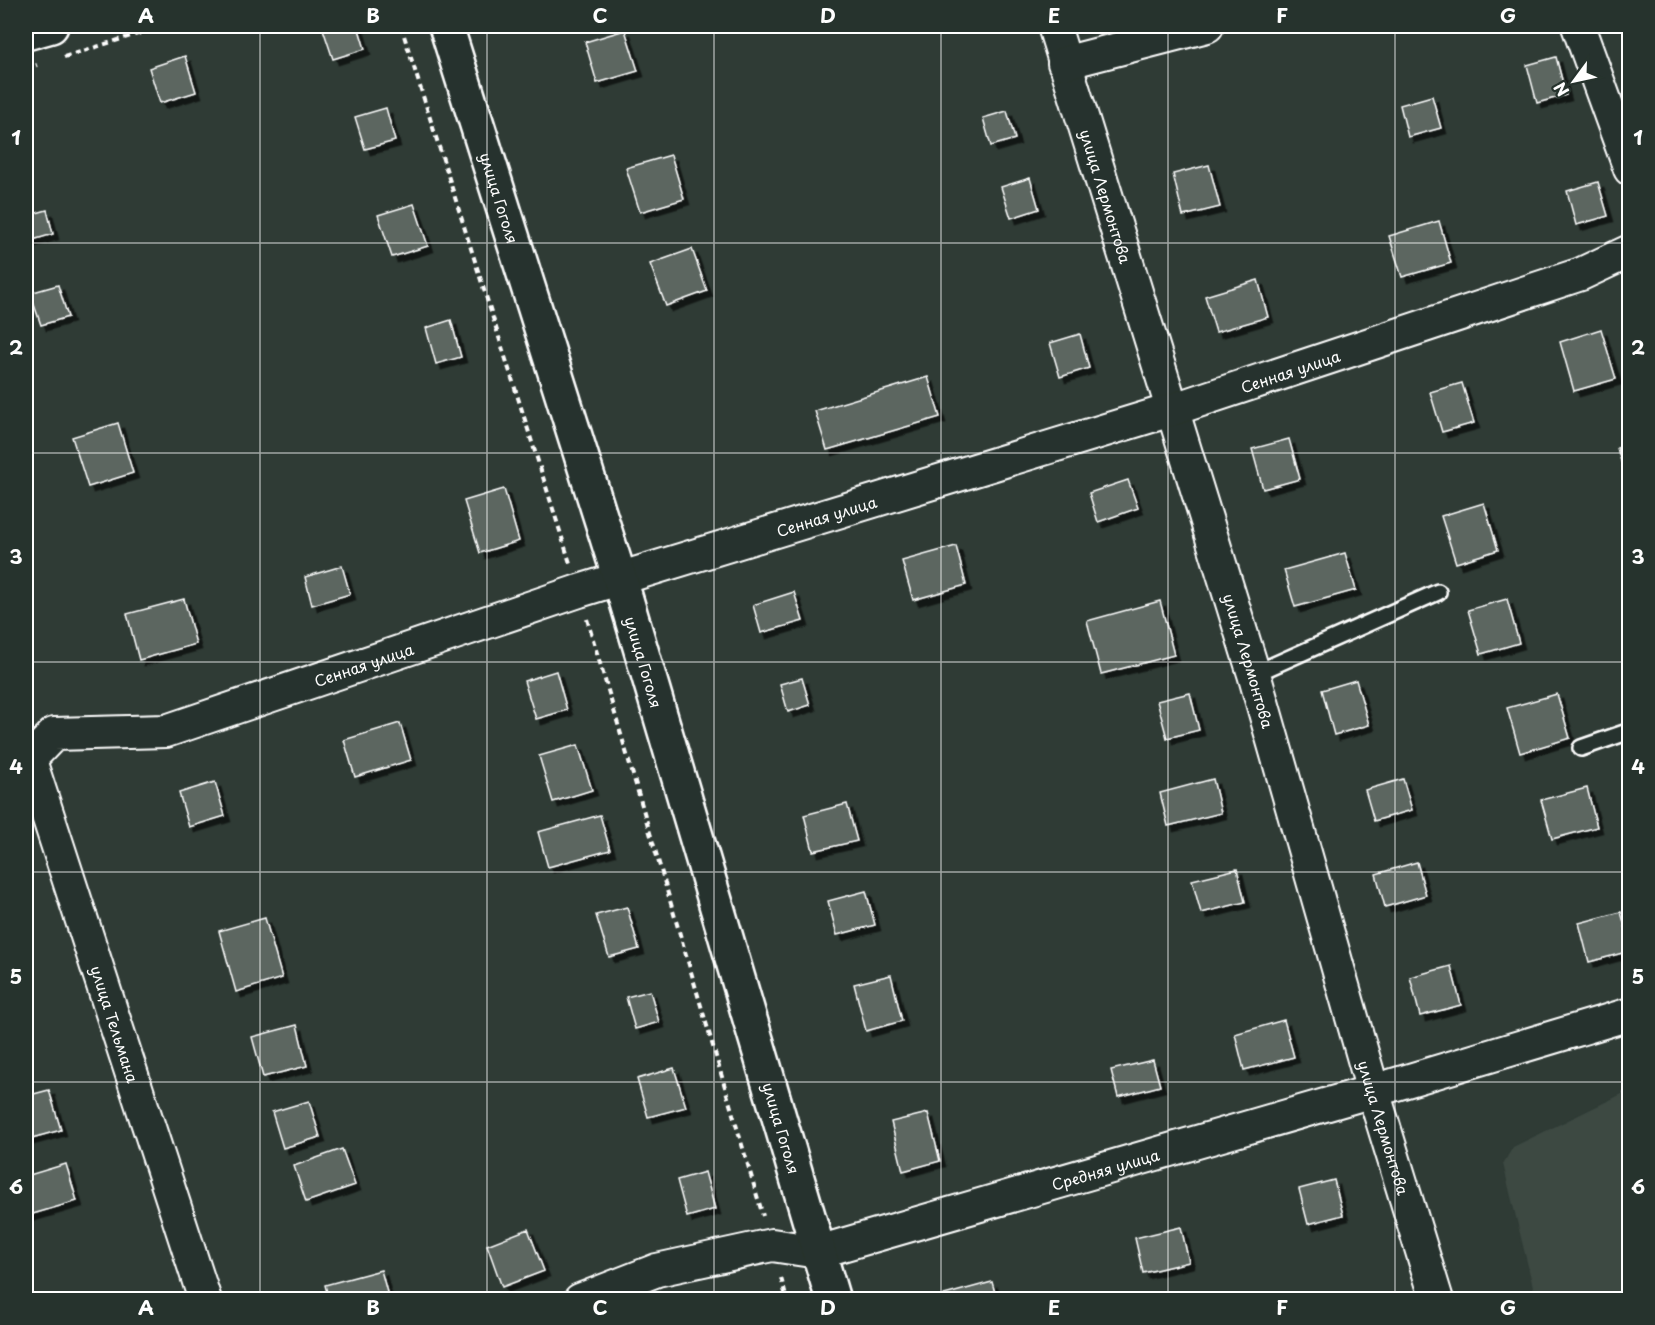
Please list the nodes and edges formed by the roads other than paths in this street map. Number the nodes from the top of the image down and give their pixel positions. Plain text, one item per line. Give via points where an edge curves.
1 (51, 26) edge
2 (446, 26) edge
3 (1054, 26) edge
4 (1207, 26) edge
5 (1578, 26) edge
6 (26, 33) edge
7 (1064, 63) junction
8 (1629, 169) edge
9 (1629, 251) edge
10 (1171, 410) junction
11 (620, 579) junction
12 (1438, 592) dead end
13 (1254, 674) junction
14 (1629, 731) edge
15 (1581, 748) dead end
16 (27, 756) edge
17 (1629, 1014) edge
18 (1373, 1091) junction
19 (818, 1252) junction
20 (205, 1299) edge
21 (580, 1299) edge
22 (833, 1299) edge
23 (1437, 1299) edge

1 - 6 street
2 - 11 street, улица Гоголя
3 - 7 street, улица Лермонтова
4 - 7 street
5 - 8 street
7 - 10 street, улица Лермонтова
9 - 10 street, Сенная улица via 1581,274
10 - 11 street, Сенная улица
10 - 13 street, улица Лермонтова
11 - 16 street, Сенная улица via 166,731 54,734
11 - 19 street, улица Гоголя
12 - 13 lane
13 - 18 street, улица Лермонтова
14 - 15 lane
16 - 20 street, улица Тельмана
17 - 18 street, Средняя улица
18 - 19 street, Средняя улица
18 - 23 street, улица Лермонтова
19 - 21 street, Средняя улица via 772,1245 657,1270
19 - 22 street, улица Гоголя

